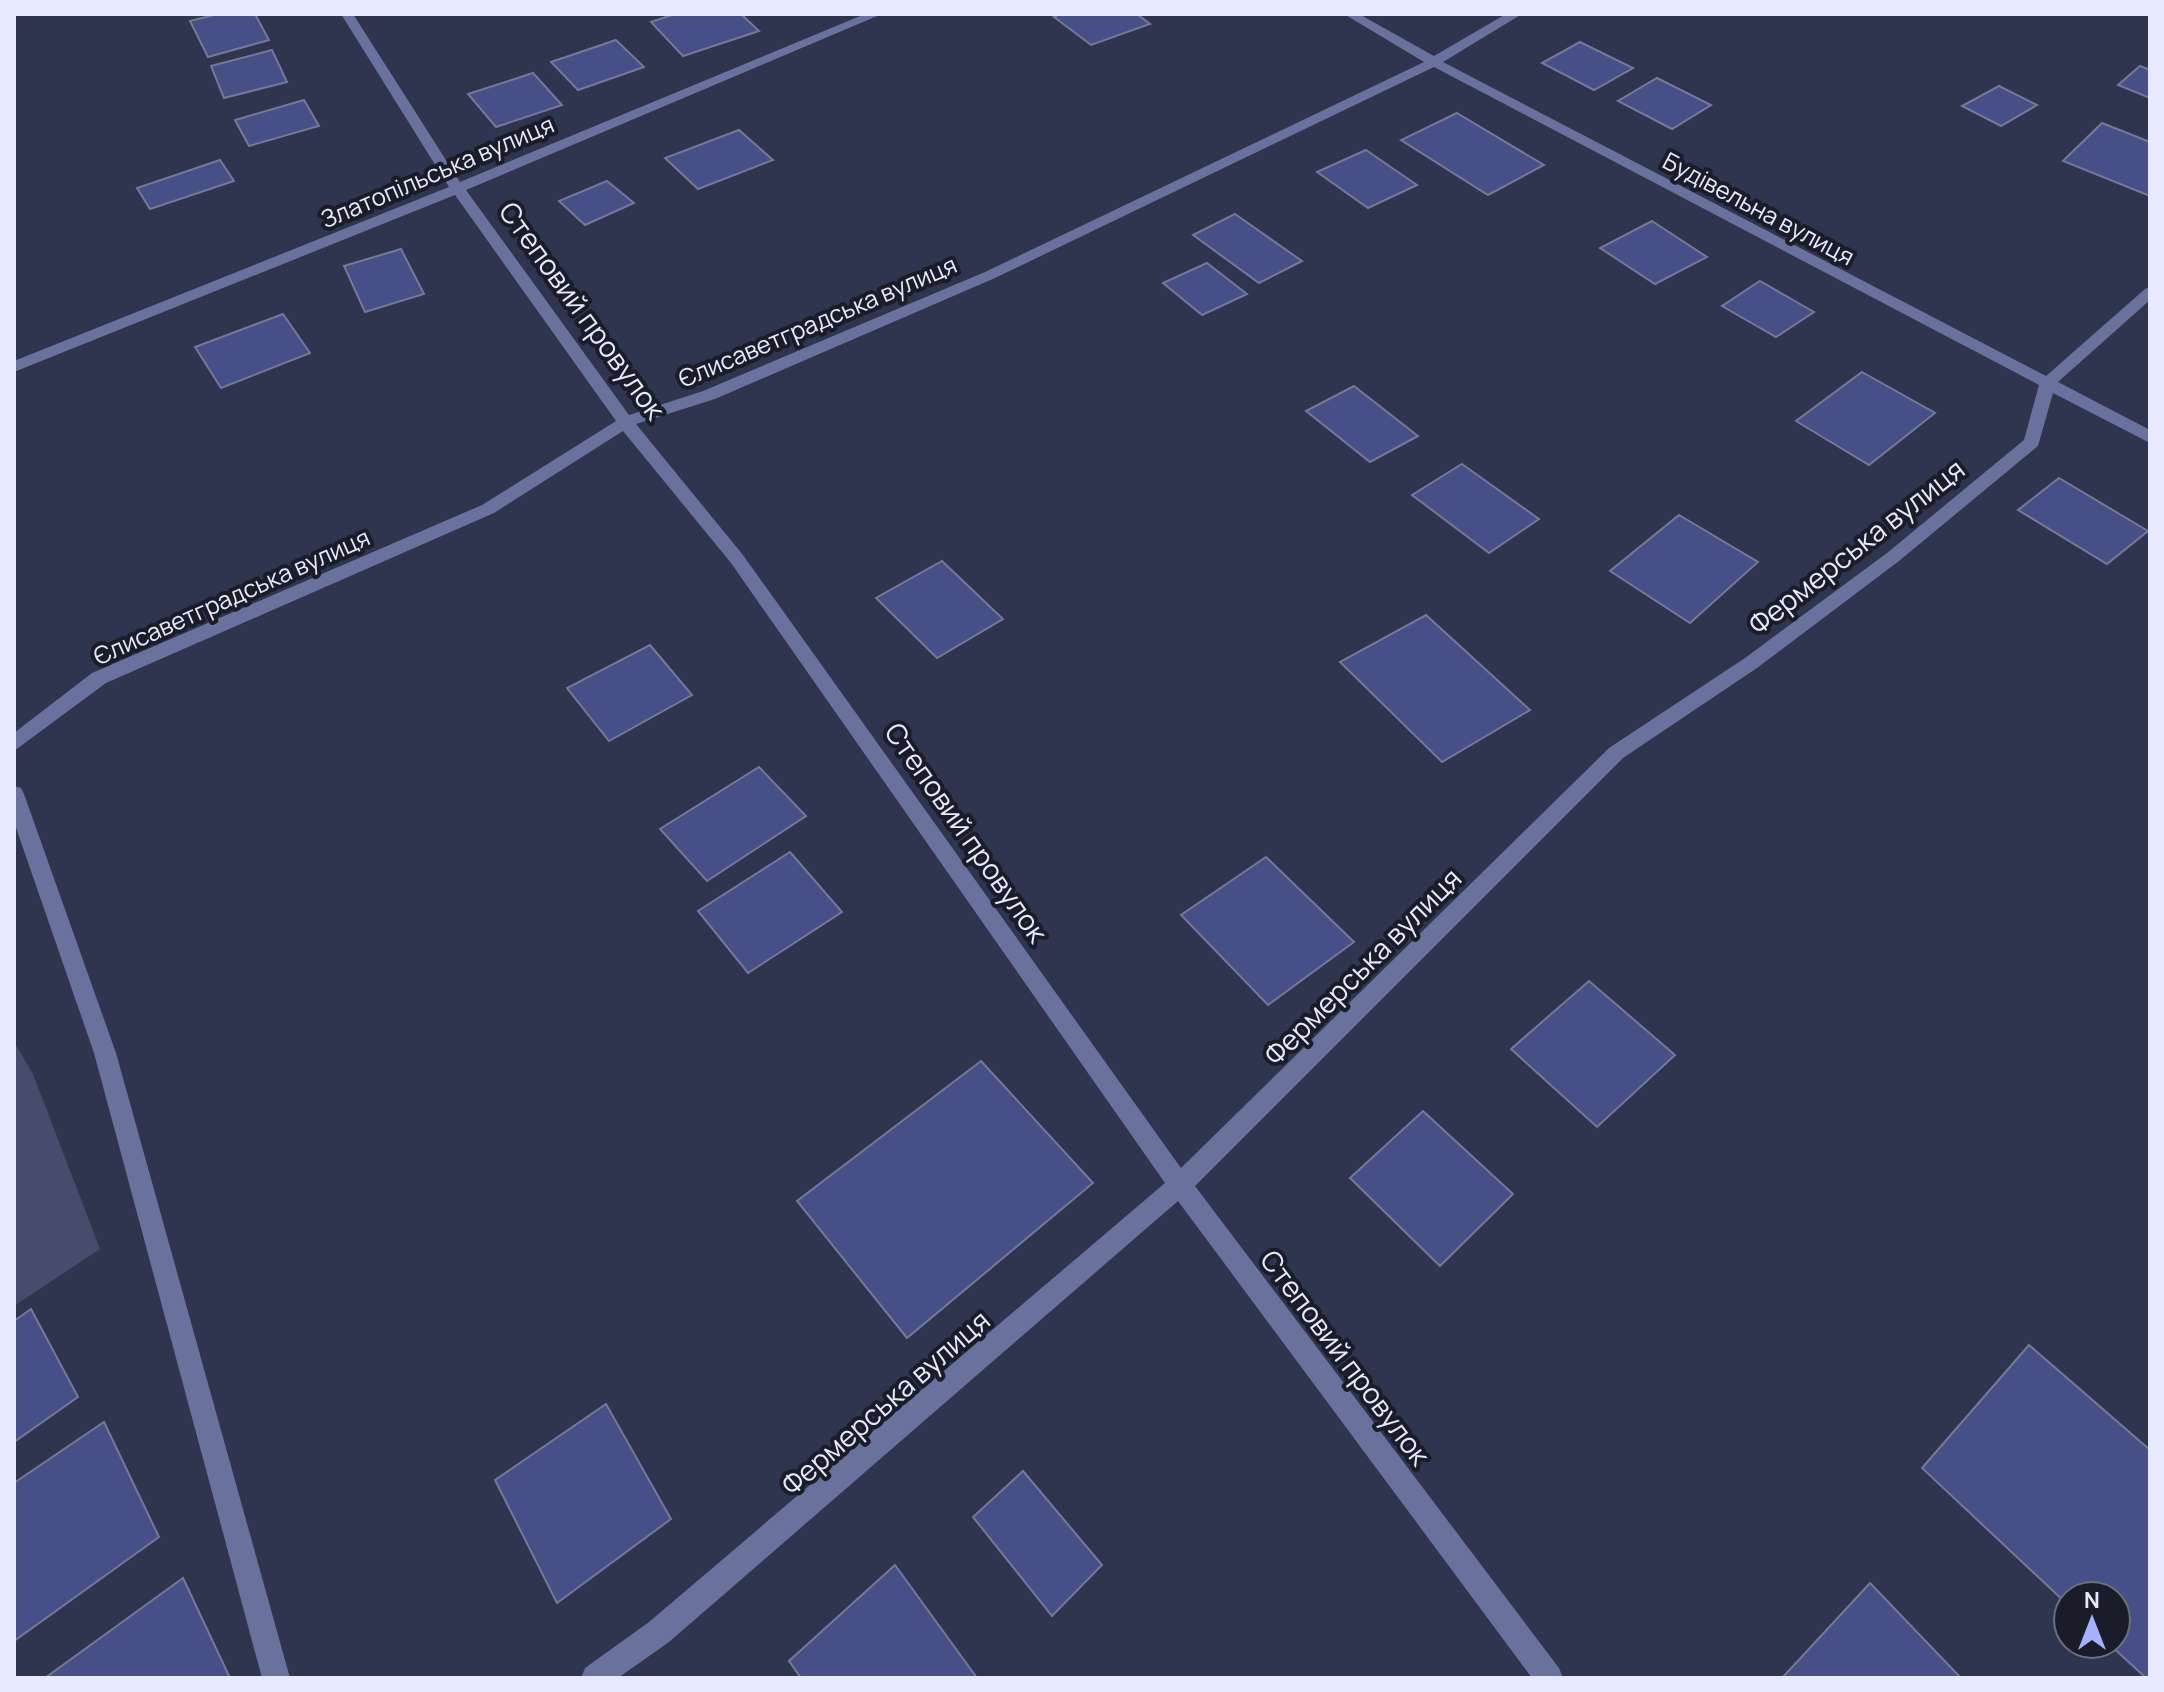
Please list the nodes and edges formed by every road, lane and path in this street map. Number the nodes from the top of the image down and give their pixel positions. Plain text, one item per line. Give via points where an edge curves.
1 (347, 14) edge
2 (876, 14) edge
3 (1350, 14) edge
4 (1516, 14) edge
5 (1434, 62) junction
6 (457, 188) junction
7 (2150, 292) edge
8 (14, 367) edge
9 (2047, 384) junction
10 (625, 422) junction
11 (2150, 437) edge
12 (14, 743) edge
13 (14, 794) edge
14 (1180, 1185) junction
15 (276, 1678) edge
16 (595, 1678) edge
17 (1549, 1678) edge

1 - 6 street, Степовий провулок
2 - 6 street, Златопільська вулиця
3 - 5 street, Будівельна вулиця
4 - 5 street, Єлисаветградська вулиця
5 - 9 street, Будівельна вулиця
5 - 10 street, Єлисаветградська вулиця via 990,275 709,395
6 - 8 street, Златопільська вулиця
6 - 10 street, Степовий провулок
7 - 9 street
9 - 11 street, Будівельна вулиця
9 - 14 street, Фермерська вулиця via 2032,442 1893,557 1751,663 1616,753
10 - 12 street, Єлисаветградська вулиця via 488,509 99,678
10 - 14 street, Степовий провулок via 737,559
13 - 15 street via 105,1053
14 - 16 street, Фермерська вулиця via 659,1632
14 - 17 street, Степовий провулок

